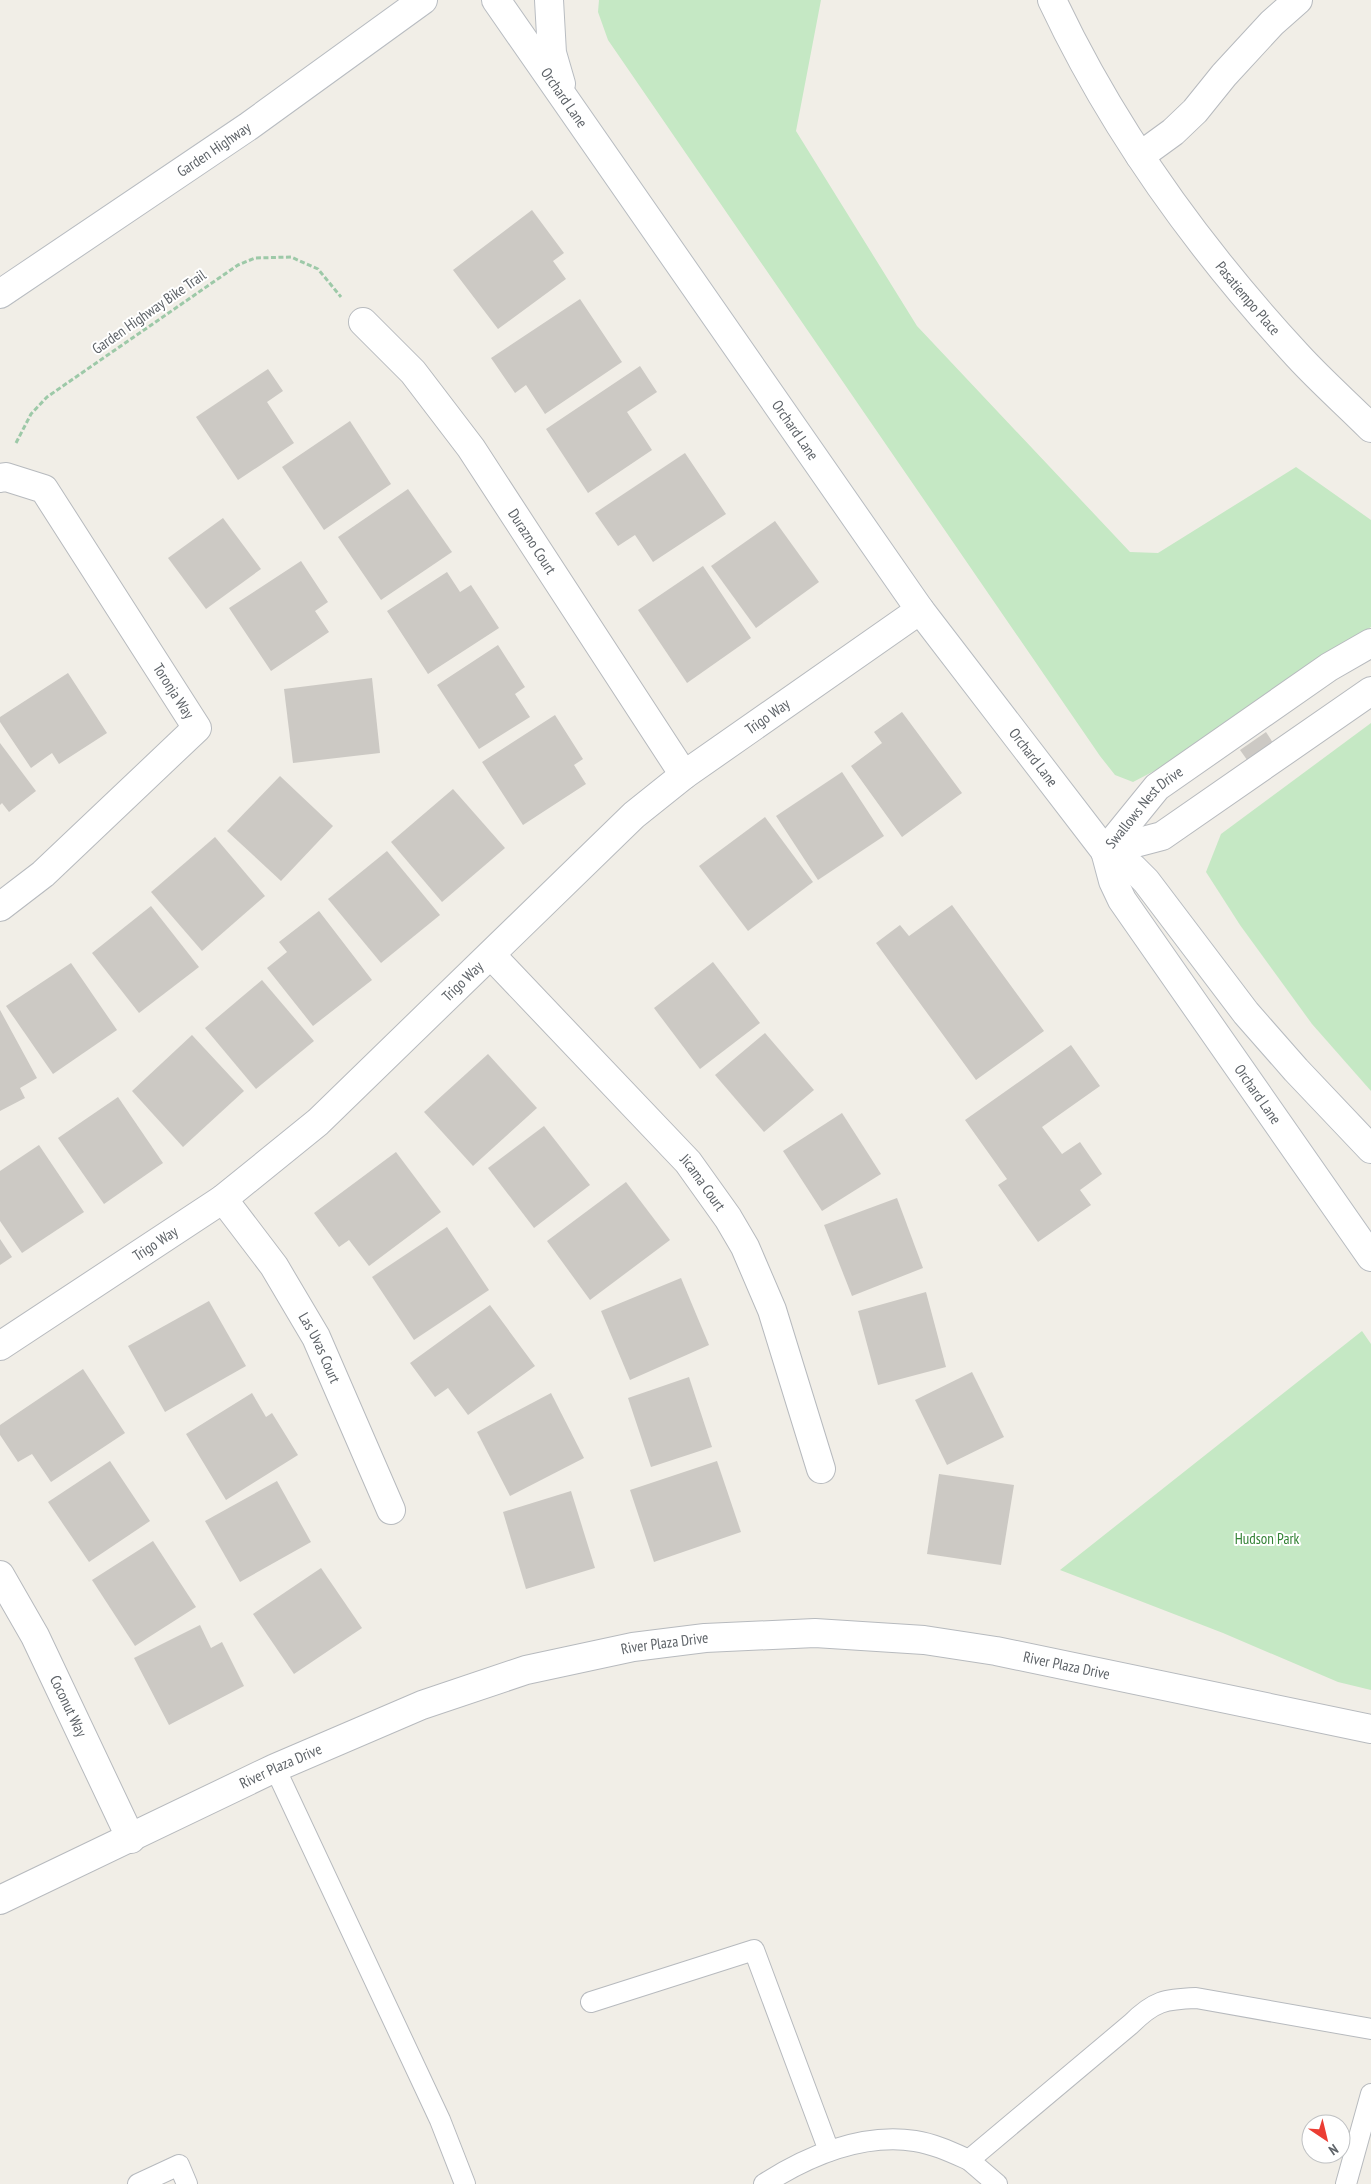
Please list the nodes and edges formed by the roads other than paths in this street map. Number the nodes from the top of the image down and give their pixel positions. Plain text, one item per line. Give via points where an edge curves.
1 (422, 0) edge
2 (496, 0) edge
3 (549, 0) edge
4 (1052, 0) edge
5 (1298, 0) edge
6 (566, 102) junction
7 (1140, 156) junction
8 (0, 294) edge
9 (362, 322) dead end
10 (1371, 428) edge
11 (3, 478) edge
12 (920, 610) junction
13 (1371, 643) edge
14 (1371, 692) edge
15 (684, 774) junction
16 (1105, 851) junction
17 (0, 907) edge
18 (491, 955) junction
19 (1371, 1148) edge
20 (223, 1200) junction
21 (1371, 1257) edge
22 (0, 1346) edge
23 (821, 1469) dead end
24 (391, 1510) dead end
25 (0, 1575) edge
26 (1371, 1729) edge
27 (275, 1768) junction
28 (131, 1839) junction
29 (0, 1900) edge
30 (591, 2002) dead end
31 (1371, 2029) edge
32 (1371, 2094) edge
33 (829, 2150) junction
34 (969, 2160) junction
35 (138, 2184) edge
36 (187, 2184) edge
37 (465, 2184) edge
38 (764, 2184) edge
39 (997, 2184) edge
40 (1346, 2184) edge

1 - 8 street, Garden Highway via 249,126
2 - 6 street, Orchard Lane
3 - 6 street via 552,53
4 - 7 street, Pasatiempo Place via 1071,41
5 - 7 street via 1272,23 1173,132
6 - 12 street, Orchard Lane
7 - 10 street, Pasatiempo Place via 1226,273 1299,357
9 - 15 street, Durazno Court via 413,372 471,448
11 - 17 street, Toronja Way via 44,489 197,728 43,874
12 - 15 street, Trigo Way
12 - 16 street, Orchard Lane
13 - 16 street, Swallows Nest Drive via 1329,668 1157,787
14 - 16 street, Swallows Nest Drive via 1162,836
15 - 18 street, Trigo Way via 634,815
16 - 19 street, Orchard Lane via 1133,868 1146,881 1246,1013
16 - 21 street, Orchard Lane via 1122,900
18 - 20 street, Trigo Way via 318,1122
18 - 23 street, Jicama Court via 688,1162 728,1218 745,1247 772,1310
20 - 22 street, Trigo Way
20 - 24 street, Las Uvas Court via 274,1266 316,1337
25 - 28 street, Coconut Way via 35,1636
26 - 27 street, River Plaza Drive via 996,1651 924,1640 815,1633 696,1639 633,1647 526,1670 422,1705
27 - 28 street, River Plaza Drive
27 - 37 lane via 440,2120
28 - 29 street, River Plaza Drive
30 - 33 lane via 754,1950
31 - 34 lane via 1196,1998 1168,1999 1144,2012
32 - 40 lane
33 - 34 lane via 871,2140 914,2141 942,2148
33 - 38 lane
34 - 39 lane
35 - 36 lane via 179,2165

